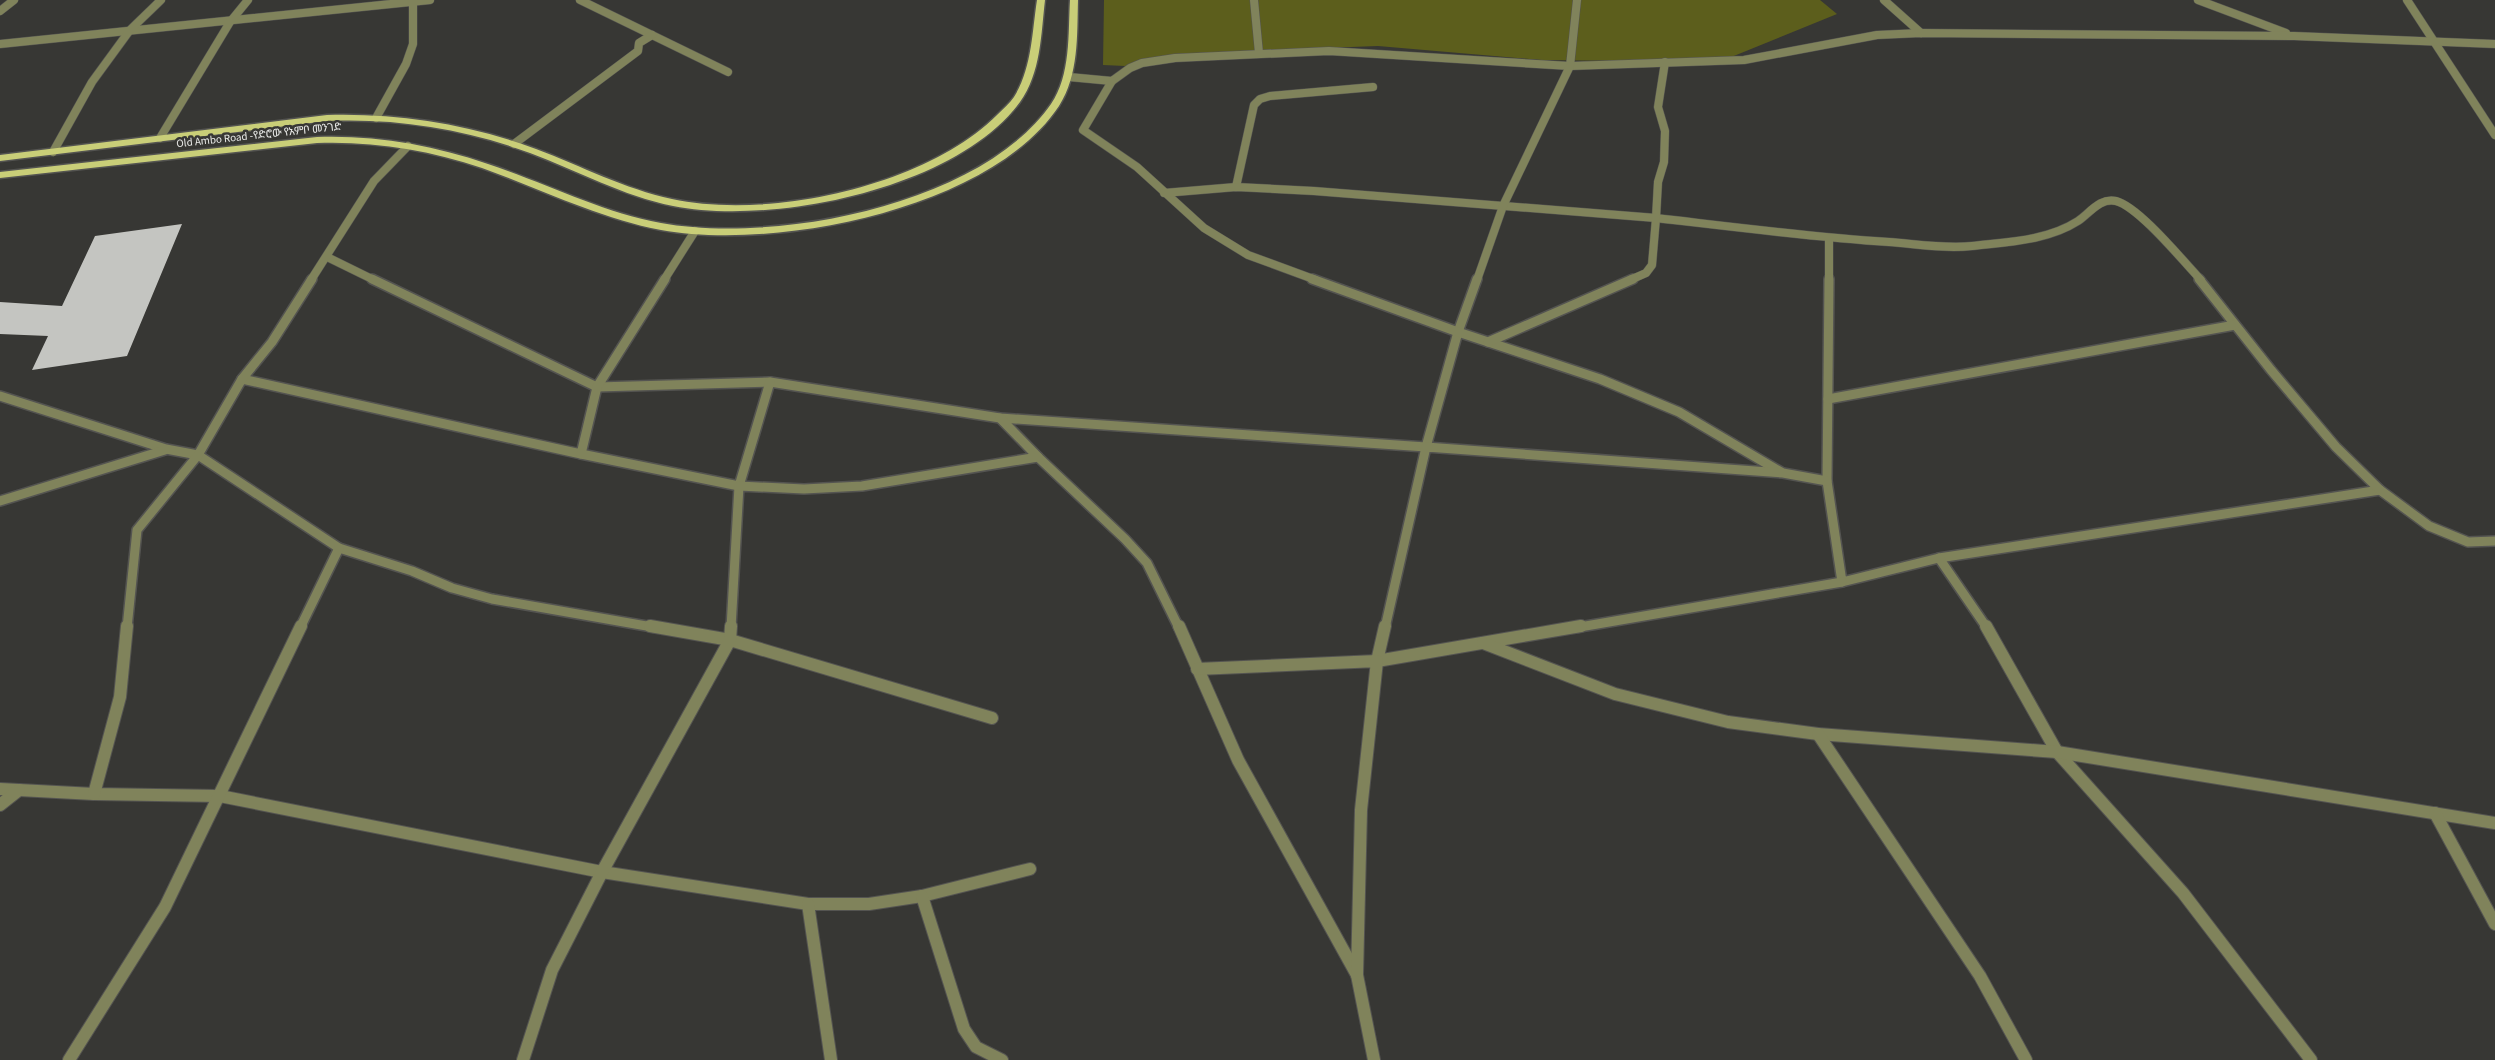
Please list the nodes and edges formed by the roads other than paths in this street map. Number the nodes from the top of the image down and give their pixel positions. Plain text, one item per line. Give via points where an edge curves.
1 (14, 0) edge
2 (161, 0) edge
3 (248, 0) edge
4 (430, 0) edge
5 (580, 0) edge
6 (1041, 0) edge
7 (1074, 0) edge
8 (1254, 0) edge
9 (1576, 0) edge
10 (1884, 0) edge
11 (2198, 0) edge
12 (2407, 0) edge
13 (413, 1) edge
14 (0, 11) edge
15 (230, 22) junction
16 (130, 30) junction
17 (1921, 33) junction
18 (652, 35) junction
19 (2294, 36) junction
20 (2432, 41) junction
21 (0, 44) edge
22 (2495, 44) edge
23 (1260, 53) junction
24 (1665, 62) junction
25 (1570, 66) junction
26 (728, 72) dead end
27 (1069, 77) junction
28 (1112, 81) junction
29 (1373, 87) dead end
30 (376, 118) junction
31 (2495, 135) edge
32 (160, 138) junction
33 (514, 144) junction
34 (408, 146) junction
35 (52, 152) junction
36 (0, 158) edge
37 (0, 175) edge
38 (1236, 187) junction
39 (1164, 193) junction
40 (1503, 206) junction
41 (838, 207) junction
42 (1656, 218) junction
43 (695, 231) junction
44 (1828, 238) junction
45 (327, 257) junction
46 (2235, 325) junction
47 (1458, 332) junction
48 (1488, 342) junction
49 (242, 379) junction
50 (770, 382) junction
51 (597, 387) junction
52 (0, 396) edge
53 (1828, 400) junction
54 (1000, 418) junction
55 (1426, 447) junction
56 (166, 449) junction
57 (581, 454) junction
58 (198, 455) junction
59 (1038, 457) junction
60 (1783, 473) junction
61 (1827, 480) junction
62 (739, 486) junction
63 (2380, 490) junction
64 (0, 502) edge
65 (2495, 541) edge
66 (339, 548) junction
67 (1939, 558) junction
68 (1842, 582) junction
69 (730, 640) junction
70 (1482, 643) junction
71 (1377, 661) junction
72 (1197, 669) junction
73 (992, 718) dead end
74 (1818, 734) junction
75 (2058, 752) junction
76 (0, 789) edge
77 (18, 790) junction
78 (94, 794) junction
79 (220, 796) junction
80 (0, 804) edge
81 (2435, 813) junction
82 (2495, 823) edge
83 (1030, 869) dead end
84 (602, 872) junction
85 (922, 896) junction
86 (808, 904) junction
87 (2495, 924) edge
88 (1357, 975) junction
89 (69, 1060) edge
90 (523, 1060) edge
91 (831, 1060) edge
92 (1002, 1060) edge
93 (1374, 1060) edge
94 (2026, 1060) edge
95 (2312, 1060) edge

1 - 14 street
2 - 16 street
3 - 15 street
4 - 13 street
5 - 18 street
6 - 41 main road, Old Ambo Road -የድሮው የአምቦ መንገድ via 1032,71 1017,100 995,124 945,158 868,188
7 - 27 main road, Old Ambo Road -የድሮው የአምቦ መንገድ
8 - 23 street
9 - 25 street
10 - 17 street
11 - 19 street
12 - 20 street
13 - 15 street
13 - 30 street via 413,44 406,64
15 - 16 street
15 - 32 street
16 - 21 street
16 - 35 street via 92,82
17 - 19 street
17 - 24 street via 1877,35 1744,60
18 - 26 street
18 - 33 street via 639,43 638,51
19 - 20 street
20 - 22 street
20 - 31 street
23 - 25 street via 1383,53
23 - 28 street via 1159,59 1130,68
24 - 25 street
24 - 42 street via 1658,107 1665,132 1664,162 1658,182
25 - 40 street
27 - 28 street
27 - 41 main road, Old Ambo Road -የድሮው የአምቦ መንገድ via 1055,105 1038,126 989,165 926,195 879,211
28 - 39 street via 1083,130 1136,167
29 - 38 street via 1260,99 1254,105
30 - 32 main road, Old Ambo Road -የድሮው የአምቦ መንገድ via 327,118
30 - 33 main road, Old Ambo Road -የድሮው የአምቦ መንገድ via 422,123
32 - 35 main road, Old Ambo Road -የድሮው የአምቦ መንገድ
33 - 41 main road, Old Ambo Road -የድሮው የአምቦ መንገድ via 642,195 675,203 710,208 792,204
34 - 37 main road, Old Ambo Road -የድሮው የአምቦ መንገድ via 340,138
34 - 43 main road, Old Ambo Road -የድሮው የአምቦ መንገድ via 483,166 633,220
34 - 45 street via 374,181
35 - 36 main road, Old Ambo Road -የድሮው የአምቦ መንገድ
38 - 39 street
38 - 40 street
39 - 47 street via 1204,228 1248,255
40 - 42 street
40 - 47 street
41 - 43 main road, Old Ambo Road -የድሮው የአምቦ መንገድ via 796,227 756,232
42 - 44 street
42 - 48 street via 1652,265 1646,273
43 - 51 street
44 - 46 street via 1987,246 2052,232 2077,222 2103,201 2114,200 2126,205 2168,244 2208,288
44 - 53 street
45 - 49 street via 272,342
45 - 51 street
46 - 53 street
46 - 63 street via 2336,446
47 - 48 street
47 - 55 street
48 - 60 street via 1600,380 1679,412
49 - 57 street
49 - 58 street
50 - 51 street
50 - 54 street
50 - 62 street
51 - 57 street
52 - 56 street
53 - 61 street
54 - 55 street
54 - 59 street
55 - 60 street
55 - 71 street
56 - 58 street
56 - 64 street
57 - 62 street
58 - 66 street
58 - 78 street via 137,530 120,697
59 - 62 street via 862,486 804,490
59 - 72 street via 1148,563
60 - 61 street
61 - 68 street
62 - 69 street
63 - 65 street via 2429,526 2468,542
63 - 67 street
66 - 69 street via 492,599
66 - 79 street
67 - 68 street
67 - 75 street via 1994,638
68 - 70 street
69 - 73 street
69 - 84 street
70 - 71 street
70 - 74 street via 1615,694 1728,722
71 - 72 street
71 - 88 street via 1361,810
72 - 88 street via 1238,760
74 - 75 street
74 - 94 street via 1980,976
75 - 81 street
75 - 95 street via 2183,893
76 - 77 street
77 - 78 street
77 - 80 street
78 - 79 street
79 - 84 street
79 - 89 street via 165,907
81 - 82 street
81 - 87 street
83 - 85 street
84 - 86 street
84 - 90 street via 552,970
85 - 86 street via 869,904
85 - 92 street via 964,1029 976,1047
86 - 91 street
88 - 93 street

